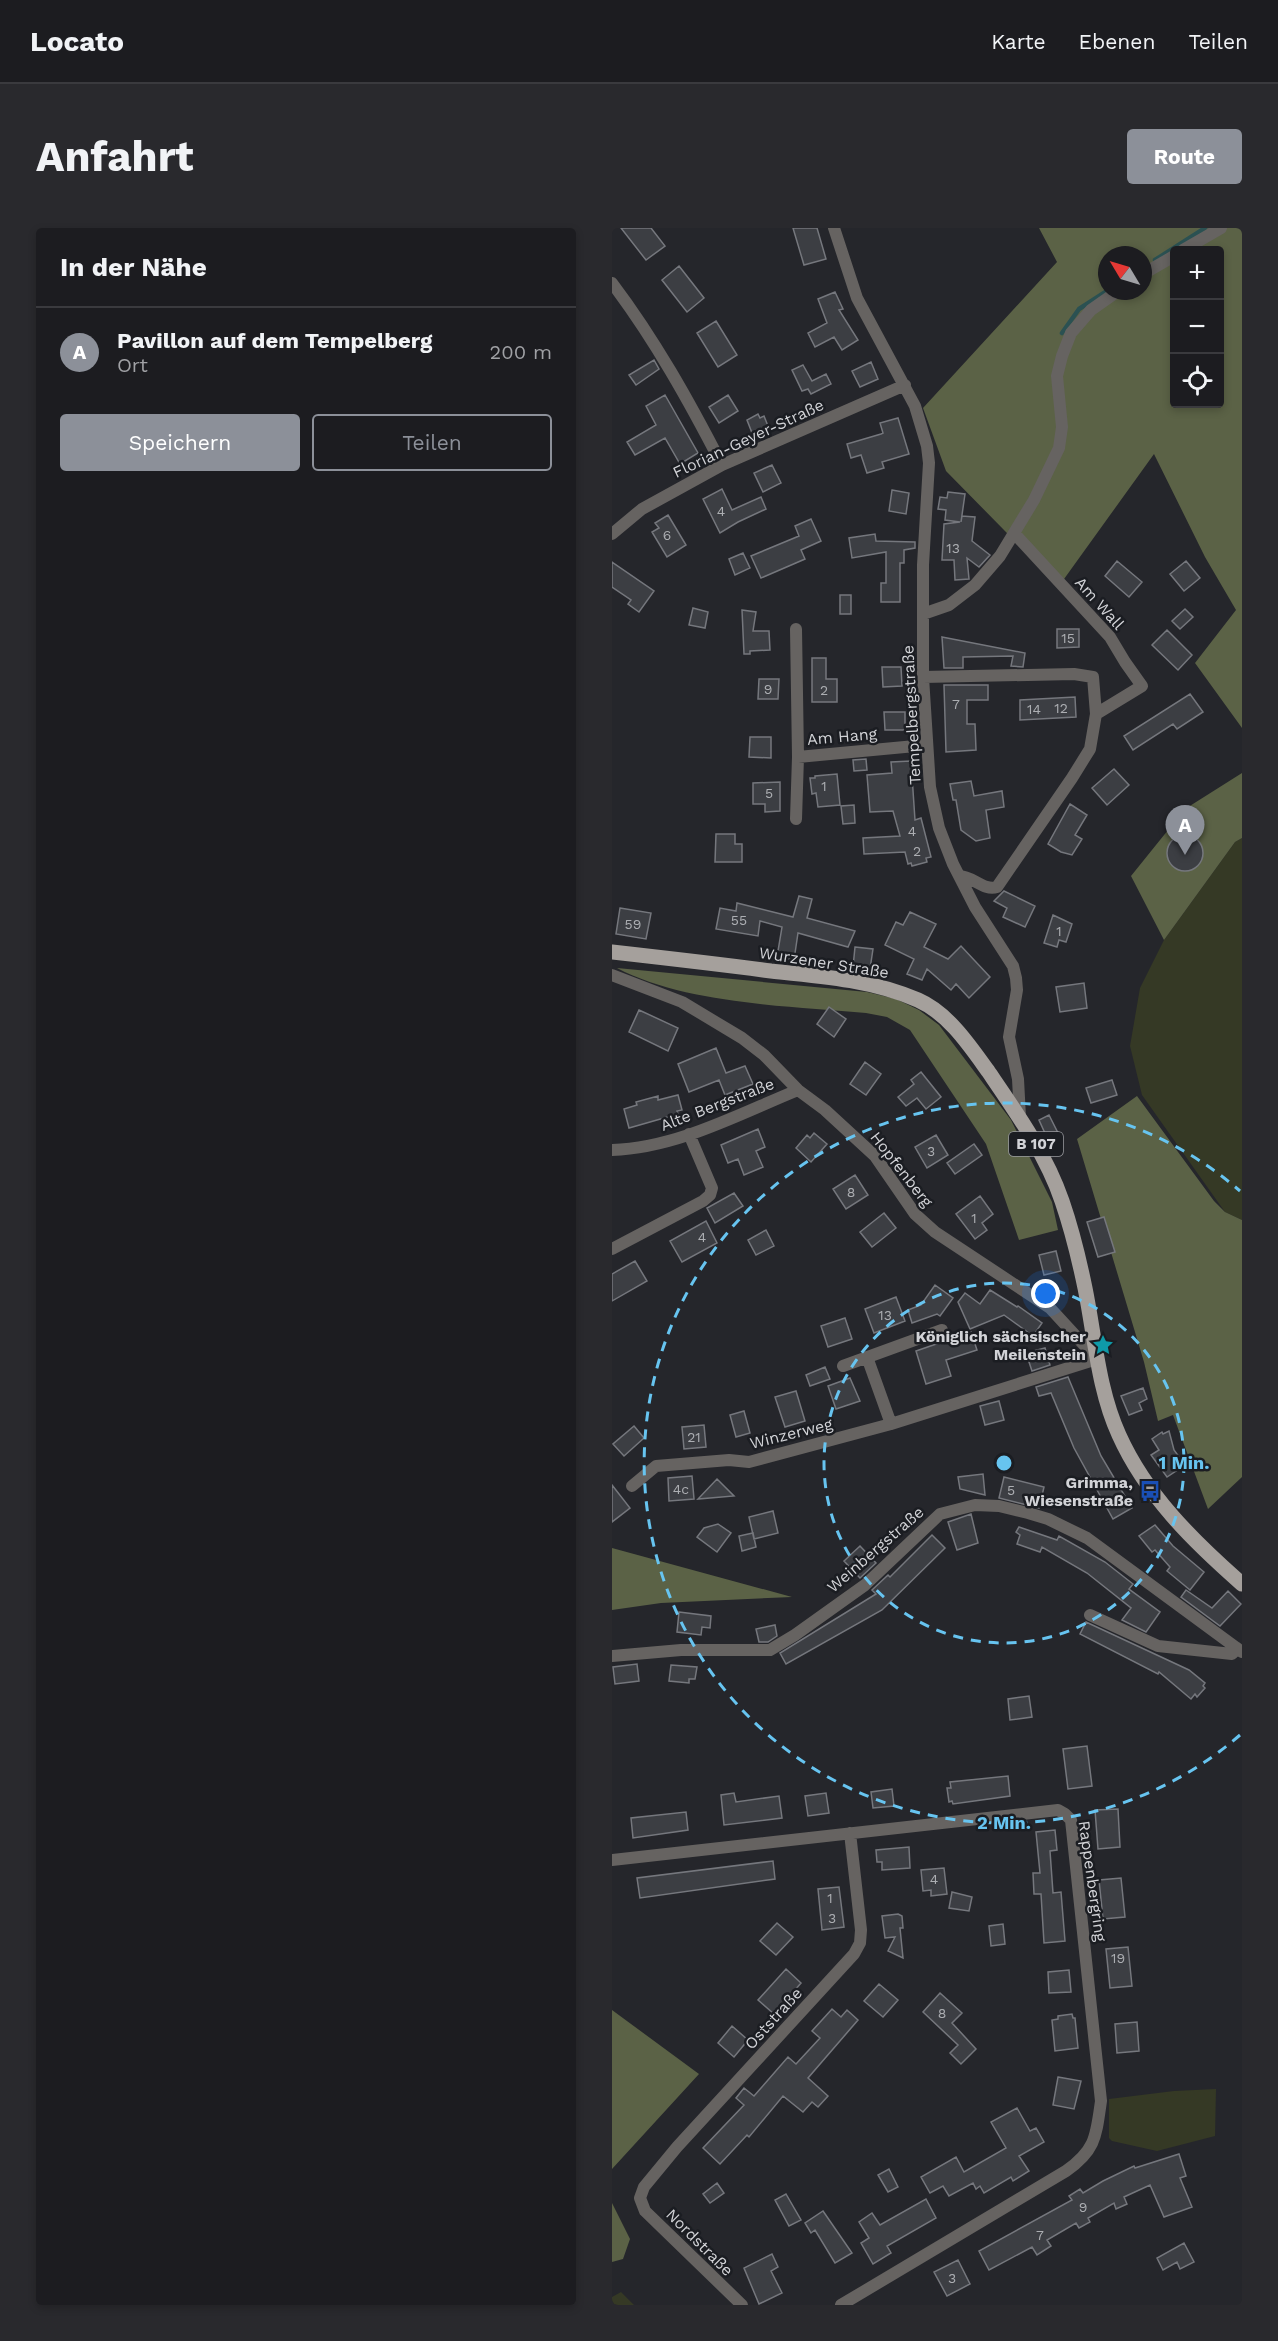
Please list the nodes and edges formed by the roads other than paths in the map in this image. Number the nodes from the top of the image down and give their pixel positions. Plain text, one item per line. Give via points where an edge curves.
1 (834, 228) edge
2 (1221, 228) edge
3 (1190, 246) edge
4 (1170, 258) edge
5 (1152, 269) edge
6 (612, 283) edge
7 (1105, 300) edge
8 (905, 385) junction
9 (722, 465) junction
10 (1014, 533) junction
11 (612, 534) edge
12 (924, 614) junction
13 (796, 629) dead end
14 (924, 677) junction
15 (1096, 714) junction
16 (926, 745) junction
17 (798, 757) junction
18 (796, 819) dead end
19 (959, 876) junction
20 (612, 952) edge
21 (612, 975) edge
22 (798, 1090) junction
23 (1020, 1117) junction
24 (689, 1134) junction
25 (612, 1150) edge
26 (612, 1249) edge
27 (942, 1330) dead end
28 (867, 1357) junction
29 (1097, 1359) junction
30 (843, 1366) dead end
31 (891, 1424) junction
32 (632, 1485) dead end
33 (1242, 1584) edge
34 (1090, 1615) dead end
35 (1239, 1650) edge
36 (612, 1656) edge
37 (850, 1833) junction
38 (612, 1860) edge
39 (640, 2198) joint
40 (742, 2305) edge
41 (841, 2305) edge

1 - 8 street, Tempelbergstraße via 857,298
2 - 3 street
4 - 5 street
6 - 9 street via 678,380
7 - 10 street via 1071,333 1057,376 1062,427 1059,448
8 - 9 street, Florian-Geyer-Straße
8 - 12 street, Tempelbergstraße via 923,429 929,463
9 - 11 street, Florian-Geyer-Straße via 642,509
10 - 12 street via 975,585 949,605
10 - 15 street, Am Wall via 1110,637 1142,686
12 - 14 street, Tempelbergstraße
13 - 17 street, Am Hang
14 - 15 street via 1093,677
14 - 16 street, Tempelbergstraße
15 - 19 street via 1090,749 1000,883 992,888
16 - 17 street, Am Hang
16 - 19 street, Tempelbergstraße via 939,828
17 - 18 street, Am Hang
19 - 23 street, Tempelbergstraße via 1013,966 1017,990 1009,1036 1018,1079
20 - 23 main road, Wurzener Straße / B 107 via 868,984 921,1001 967,1043
21 - 22 street, Hopfenberg via 682,1002 742,1038
22 - 24 street, Alte Bergstraße
22 - 29 street, Hopfenberg via 875,1156 915,1214 935,1232 1050,1308
23 - 29 main road, Wurzener Straße / B 107 via 1062,1199 1075,1243
24 - 25 street, Alte Bergstraße via 652,1146
24 - 26 street via 712,1188 710,1195
27 - 28 street
28 - 30 street
28 - 31 street
29 - 31 street, Winzerweg
29 - 33 main road, Wurzener Straße / B 107 via 1118,1434 1150,1491 1196,1542
31 - 32 street, Winzerweg via 749,1462 656,1466
34 - 35 street, Weinbergstraße via 1158,1646 1232,1654
35 - 36 street, Weinbergstraße via 1087,1538 1028,1513 975,1505 940,1514 865,1585 770,1650 681,1650
37 - 38 street, Rappenbergring
37 - 39 street, Oststraße via 861,1930 854,1954 677,2147 644,2187
37 - 41 street, Rappenbergring via 1058,1810 1071,1820 1101,2101 1093,2145 1082,2160
39 - 40 street, Nordstraße via 645,2211

